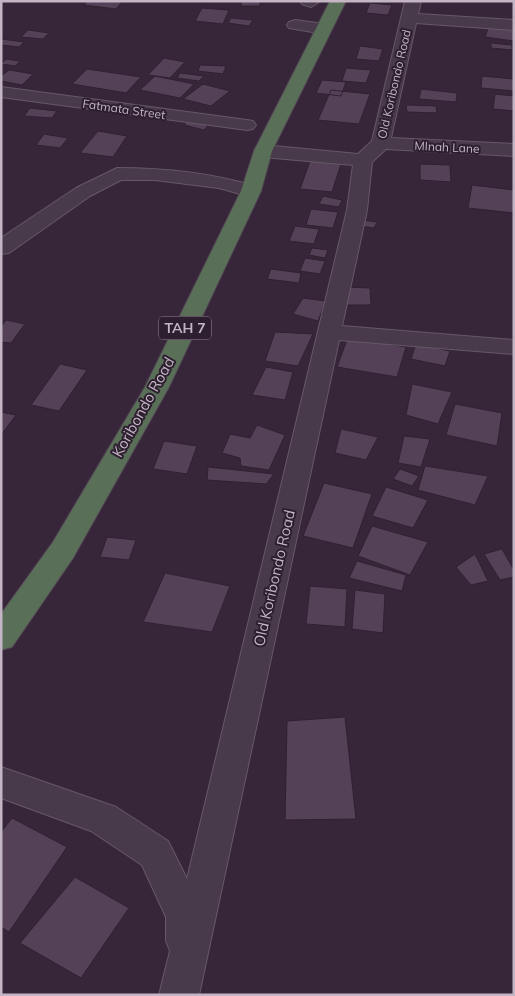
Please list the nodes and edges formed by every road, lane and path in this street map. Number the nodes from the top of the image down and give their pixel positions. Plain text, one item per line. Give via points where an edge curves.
1 (307, 1) edge
2 (338, 1) edge
3 (311, 2) edge
4 (411, 10) edge
5 (295, 25) dead end
6 (514, 25) edge
7 (324, 29) junction
8 (1, 92) edge
9 (247, 125) dead end
10 (514, 150) edge
11 (263, 151) junction
12 (372, 152) junction
13 (251, 191) junction
14 (1, 248) edge
15 (329, 332) junction
16 (514, 347) edge
17 (1, 638) edge
18 (1, 782) edge
19 (182, 984) edge

1 - 3 street
2 - 7 highway, Koribondo Road / TAH 7
4 - 6 street
4 - 12 street, Old Koribondo Road
5 - 7 street
7 - 11 highway, Koribondo Road / TAH 7
8 - 9 street, Fatmata Street
10 - 12 street, MInah Lane
11 - 12 street
11 - 13 highway, Koribondo Road / TAH 7
12 - 15 street, Old Koribondo Road
13 - 14 street via 221,182 155,174 117,174 83,192
13 - 17 highway, Koribondo Road / TAH 7 via 156,387 63,550
15 - 16 street
15 - 19 street, Old Koribondo Road
18 - 19 street via 103,819 155,853 185,916

